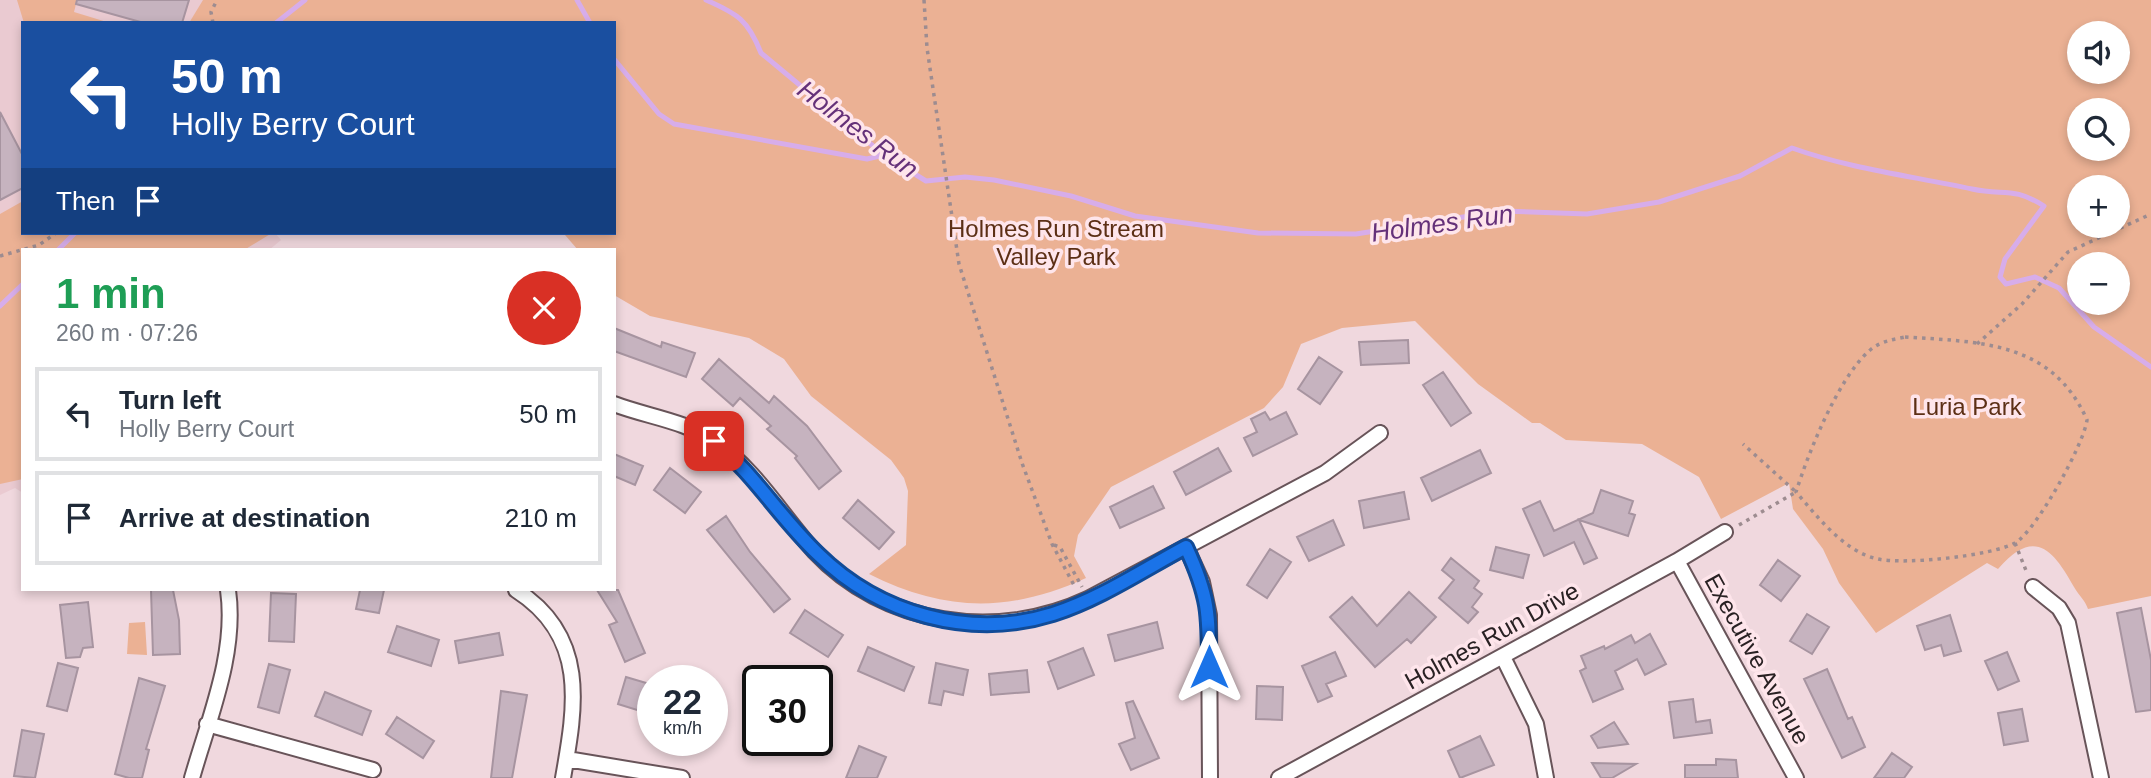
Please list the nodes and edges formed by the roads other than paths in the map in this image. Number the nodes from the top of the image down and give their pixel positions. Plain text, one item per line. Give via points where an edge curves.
1 (616, 405) edge
2 (1380, 433) dead end
3 (1725, 532) road end
4 (1186, 547) junction
5 (1677, 561) junction
6 (2033, 587) road end
7 (228, 591) edge
8 (517, 591) edge
9 (1503, 657) junction
10 (207, 724) junction
11 (567, 759) junction
12 (373, 770) dead end
13 (192, 778) edge
14 (563, 778) edge
15 (682, 778) edge
16 (1210, 778) edge
17 (1279, 778) edge
18 (1546, 778) edge
19 (1796, 778) edge
20 (2101, 778) edge

1 - 4 street via 664,417 714,441 750,473 838,573 882,601 928,618 988,624 1054,614
2 - 4 street via 1325,472
3 - 5 street, Holmes Run Drive
4 - 16 street via 1205,591 1209,615
5 - 9 street, Holmes Run Drive
5 - 19 street, Executive Avenue
6 - 20 street via 2059,608 2068,623
7 - 10 street via 227,652
8 - 11 street via 545,614 572,669 575,711
9 - 17 street, Holmes Run Drive
9 - 18 street via 1536,724
10 - 12 street
10 - 13 street
11 - 14 street
11 - 15 street

